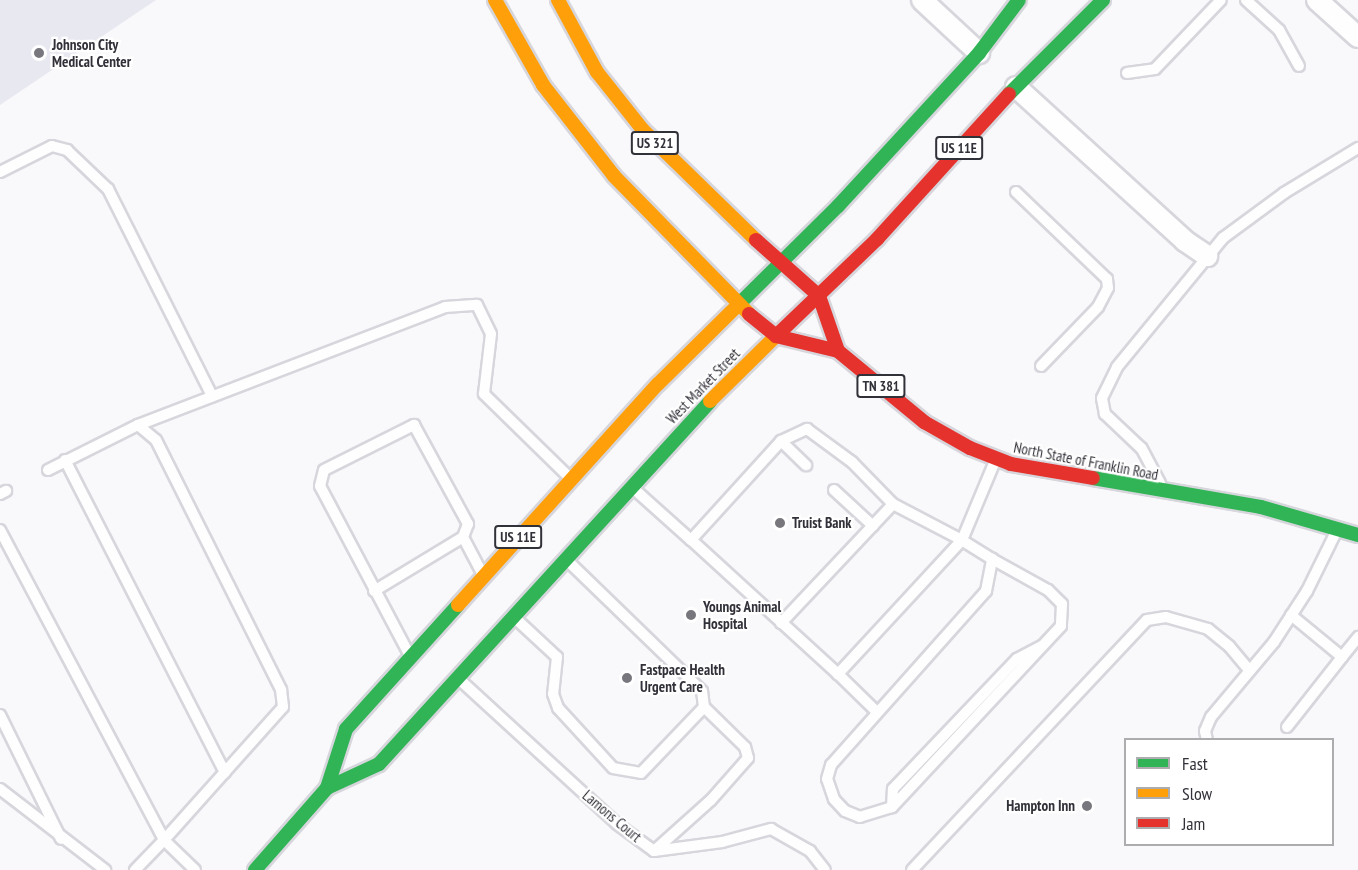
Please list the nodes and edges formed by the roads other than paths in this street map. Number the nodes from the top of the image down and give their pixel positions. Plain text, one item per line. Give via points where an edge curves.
1 (495, 0) edge
2 (558, 0) edge
3 (922, 0) edge
4 (1019, 0) edge
5 (1103, 0) edge
6 (1221, 0) edge
7 (1246, 0) edge
8 (1317, 0) edge
9 (1358, 37) edge
10 (979, 53) junction
11 (1299, 66) dead end
12 (1127, 73) dead end
13 (1016, 87) junction
14 (1358, 148) edge
15 (0, 172) edge
16 (1016, 192) dead end
17 (1206, 256) junction
18 (782, 260) junction
19 (819, 296) junction
20 (738, 305) junction
21 (776, 336) junction
22 (838, 351) junction
23 (1041, 366) dead end
24 (212, 396) junction
25 (138, 425) junction
26 (781, 441) junction
27 (996, 458) junction
28 (65, 460) junction
29 (806, 465) dead end
30 (48, 470) dead end
31 (571, 479) junction
32 (632, 487) junction
33 (834, 490) dead end
34 (1166, 494) junction
35 (893, 504) junction
36 (873, 526) junction
37 (1337, 529) junction
38 (0, 530) edge
39 (1358, 536) edge
40 (463, 537) junction
41 (691, 540) junction
42 (962, 540) junction
43 (566, 559) junction
44 (992, 559) junction
45 (483, 575) junction
46 (374, 591) junction
47 (1291, 615) junction
48 (513, 616) junction
49 (781, 623) junction
50 (1358, 637) edge
51 (410, 655) junction
52 (1342, 657) junction
53 (1248, 669) junction
54 (838, 674) junction
55 (458, 677) junction
56 (704, 707) junction
57 (877, 712) junction
58 (0, 715) edge
59 (1287, 727) dead end
60 (1207, 738) edge
61 (225, 772) junction
62 (327, 788) junction
63 (0, 789) edge
64 (62, 839) junction
65 (164, 840) junction
66 (654, 851) junction
67 (105, 870) edge
68 (135, 870) edge
69 (195, 870) edge
70 (255, 870) edge
71 (825, 870) edge
72 (912, 870) edge

1 - 20 main road, North State of Franklin Road via 522,53 589,146
2 - 18 main road, US 321 via 597,72 630,115 743,229
3 - 10 street
4 - 10 main road, West Market Street / US 11E
5 - 13 main road, West Market Street / US 11E
6 - 12 lane via 1155,69
7 - 11 lane via 1279,30
8 - 9 street
10 - 18 main road, West Market Street / US 11E
13 - 17 street
13 - 19 main road, West Market Street / US 11E via 877,239
14 - 17 lane via 1284,193 1223,238
15 - 24 lane via 52,146 67,150 108,189
16 - 23 lane via 1107,279 1108,288 1098,307
17 - 34 lane via 1150,331 1126,355 1102,398 1105,414 1141,448
18 - 19 main road
18 - 20 main road, West Market Street / US 11E
19 - 21 main road, West Market Street / US 11E
19 - 22 main road
20 - 21 main road, North State of Franklin Road
20 - 31 main road, West Market Street / US 11E
21 - 22 main road, North State of Franklin Road
21 - 32 main road, West Market Street / US 11E via 722,388
22 - 27 main road, North State of Franklin Road / TN 381 via 924,422
24 - 25 lane
24 - 31 lane via 445,307 477,305 491,334 484,394
25 - 28 lane
25 - 61 lane via 156,440 281,690 283,707
26 - 29 lane
26 - 35 lane via 807,429 852,462
26 - 41 lane
27 - 34 main road, North State of Franklin Road / TN 381
27 - 42 lane
28 - 30 lane
28 - 61 lane
31 - 45 main road, West Market Street / US 11E
32 - 41 lane
32 - 43 main road, West Market Street / US 11E
33 - 36 lane
34 - 37 main road, North State of Franklin Road / TN 381 via 1261,507
35 - 36 lane
35 - 42 lane
36 - 49 lane
37 - 39 main road, North State of Franklin Road / TN 381
37 - 47 lane
38 - 65 lane
40 - 45 lane
40 - 46 lane
40 - 46 lane via 468,524 414,425 324,470 321,486
41 - 49 lane
42 - 44 lane
42 - 54 lane
43 - 48 main road, West Market Street / US 11E
43 - 56 lane via 702,691
44 - 57 lane via 986,591
44 - 57 lane via 1048,590 1062,604 1061,626 892,807 860,817 845,811 834,799 827,779 831,765
45 - 51 main road, West Market Street / US 11E
46 - 51 lane
47 - 52 lane
47 - 53 lane
48 - 55 main road, West Market Street / US 11E
48 - 56 lane via 557,657 553,694 558,708 613,768 641,773
49 - 54 lane
50 - 52 lane
51 - 62 main road, West Market Street / US 11E via 346,729
52 - 59 lane
53 - 60 lane via 1211,717
53 - 72 lane via 1208,629 1166,617 1147,620
54 - 57 lane
55 - 62 main road, West Market Street / US 11E via 379,764
55 - 66 lane, Lamons Court via 617,824
56 - 66 lane via 745,747 748,758 711,800
58 - 64 lane
61 - 65 lane
62 - 70 main road, West Market Street / US 11E
63 - 64 lane
64 - 67 lane
65 - 68 lane
65 - 69 lane
66 - 71 lane, Lamons Court via 722,842 771,829 810,851

